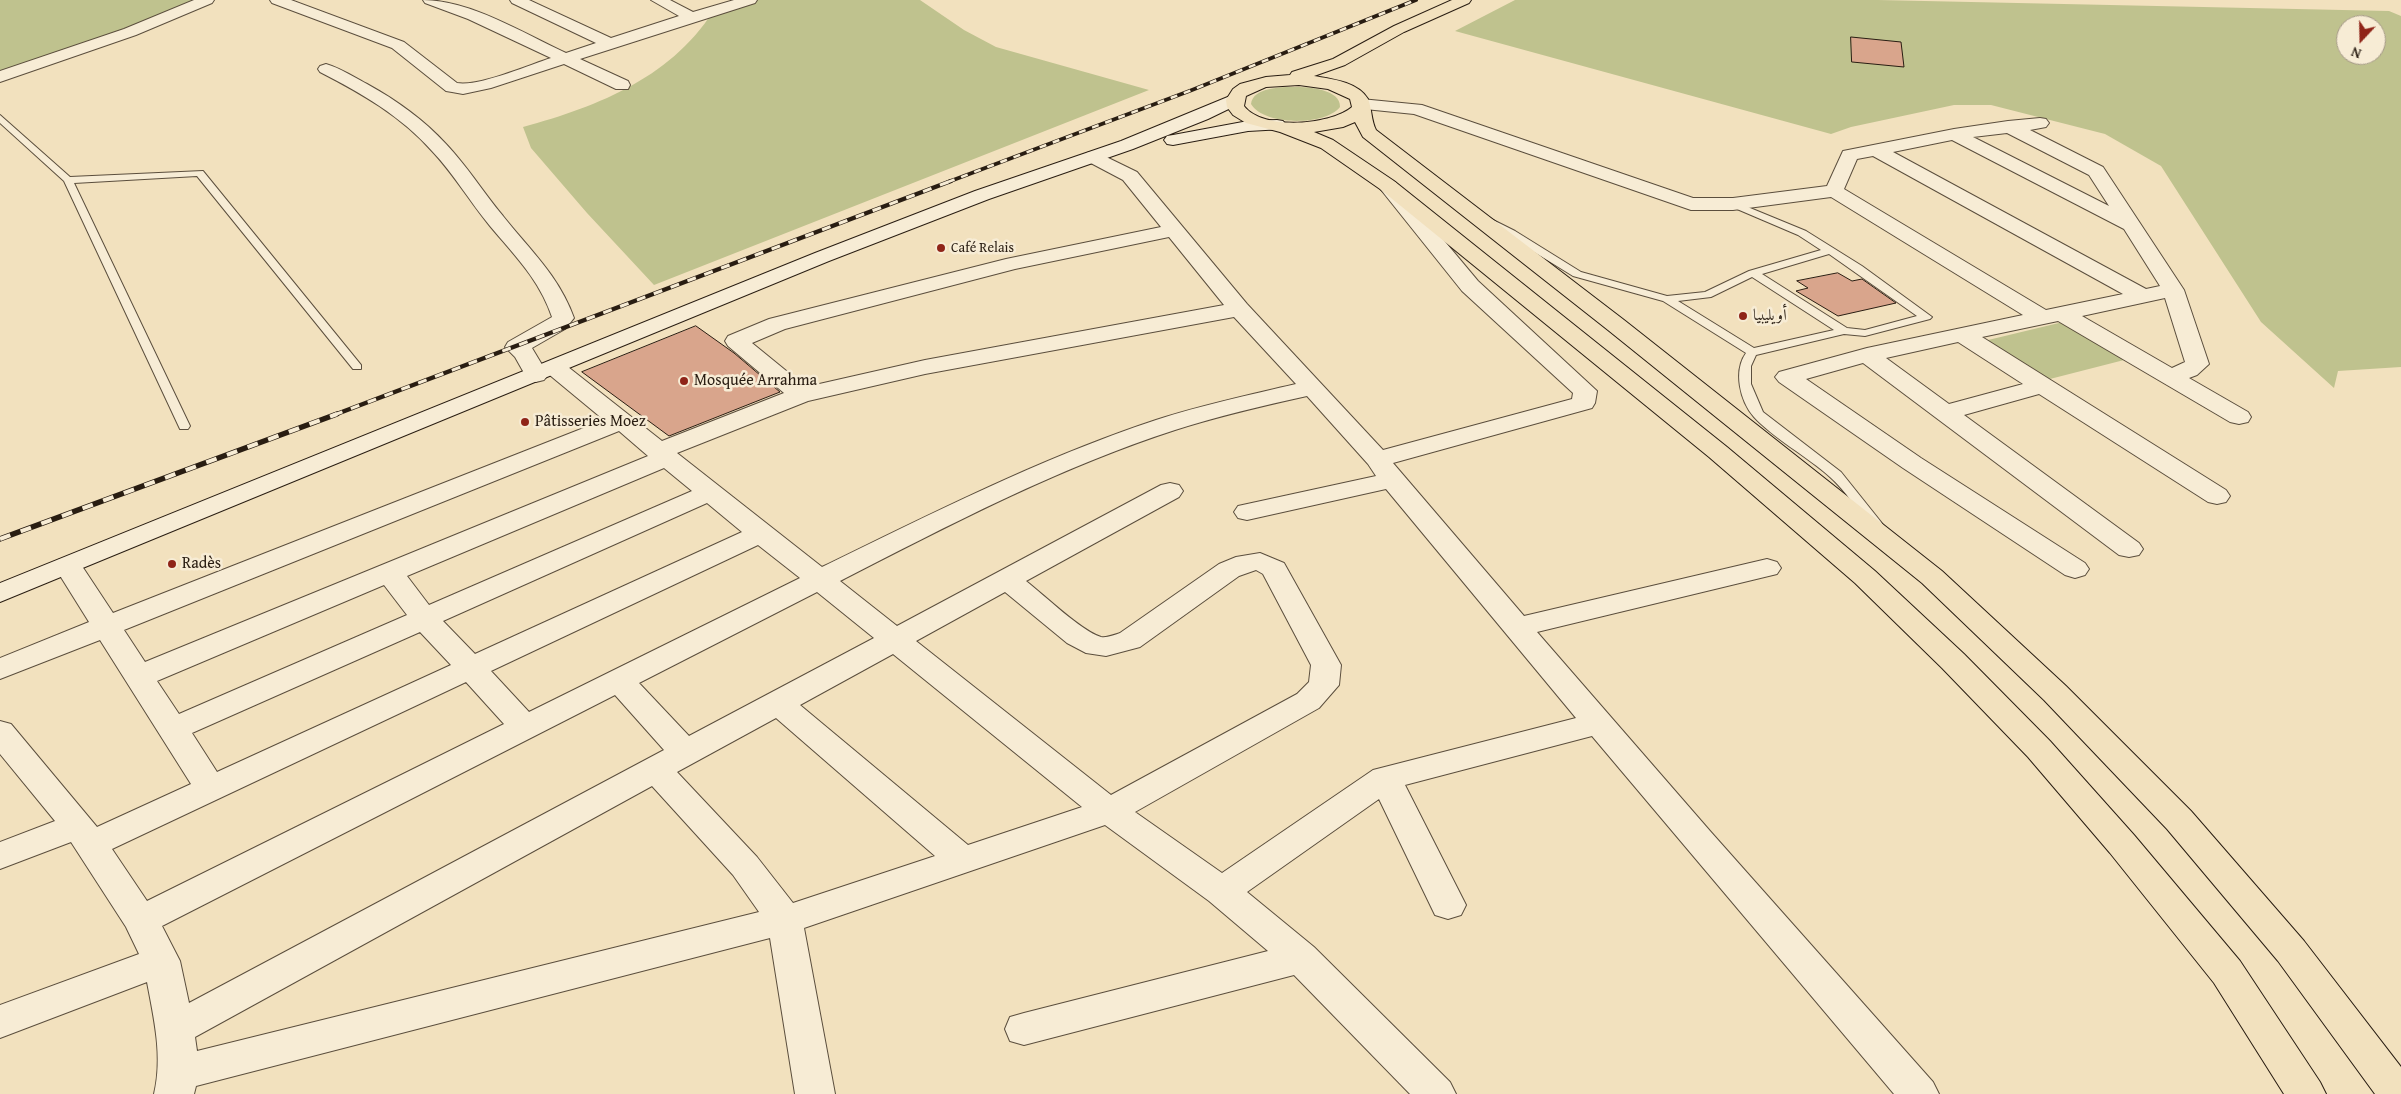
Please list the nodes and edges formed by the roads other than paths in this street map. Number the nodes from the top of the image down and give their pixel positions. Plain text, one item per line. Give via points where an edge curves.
1 (207, 0) edge
2 (277, 0) edge
3 (430, 0) edge
4 (517, 0) edge
5 (661, 0) edge
6 (750, 0) edge
7 (1471, 2) edge
8 (692, 17) junction
9 (608, 43) junction
10 (566, 59) junction
11 (1368, 63) dead end
12 (326, 69) dead end
13 (0, 77) edge
14 (1287, 80) junction
15 (622, 85) dead end
16 (1360, 98) junction
17 (1235, 99) junction
18 (0, 118) edge
19 (2040, 123) dead end
20 (1280, 126) junction
21 (2008, 126) junction
22 (1954, 134) junction
23 (1127, 145) junction
24 (1874, 149) junction
25 (1094, 157) junction
26 (68, 180) junction
27 (1387, 185) junction
28 (1834, 191) junction
29 (1733, 204) junction
30 (1469, 212) junction
31 (2130, 225) junction
32 (1174, 230) junction
33 (1828, 251) junction
34 (1754, 273) junction
35 (2172, 290) junction
36 (2144, 297) junction
37 (1667, 299) junction
38 (1239, 309) junction
39 (2052, 315) junction
40 (1844, 330) junction
41 (1962, 335) junction
42 (1752, 352) junction
43 (1867, 355) junction
44 (357, 366) dead end
45 (545, 371) junction
46 (2171, 376) junction
47 (2042, 386) junction
48 (1312, 388) junction
49 (801, 395) junction
50 (1947, 412) junction
51 (2239, 417) dead end
52 (620, 422) junction
53 (184, 426) dead end
54 (662, 455) junction
55 (1385, 469) junction
56 (1170, 491) dead end
57 (709, 493) junction
58 (2217, 496) dead end
59 (1247, 512) dead end
60 (761, 533) junction
61 (1885, 538) junction
62 (2129, 549) dead end
63 (68, 566) junction
64 (1767, 568) dead end
65 (2075, 569) dead end
66 (390, 573) junction
67 (1007, 579) junction
68 (819, 581) junction
69 (0, 593) edge
70 (424, 618) junction
71 (108, 627) junction
72 (1517, 627) junction
73 (896, 639) junction
74 (0, 669) edge
75 (470, 669) junction
76 (138, 677) junction
77 (620, 681) junction
78 (778, 703) junction
79 (1598, 723) junction
80 (526, 728) junction
81 (173, 729) junction
82 (0, 732) edge
83 (686, 753) junction
84 (654, 768) junction
85 (1385, 778) junction
86 (211, 789) junction
87 (1109, 811) junction
88 (84, 835) junction
89 (0, 856) edge
90 (962, 860) junction
91 (1222, 891) junction
92 (1448, 905) dead end
93 (140, 920) junction
94 (785, 920) junction
95 (1301, 958) junction
96 (161, 961) junction
97 (0, 1022) edge
98 (176, 1029) junction
99 (1024, 1029) dead end
100 (2283, 1057) junction
101 (177, 1083) edge
102 (1433, 1093) edge
103 (815, 1094) edge
104 (1919, 1094) edge
105 (2293, 1094) edge
106 (2306, 1094) edge
107 (2398, 1094) edge

1 - 13 street via 130,32
2 - 10 street via 398,45 452,87 474,88
3 - 10 street
4 - 9 street
5 - 8 street
6 - 8 street
7 - 11 highway via 1412,33
7 - 14 highway via 1399,30 1339,62
8 - 9 street
9 - 10 street
10 - 15 street
12 - 45 street via 358,85 412,121 438,146 484,206 545,276 557,296 563,318 516,347
14 - 16 highway via 1324,82
14 - 17 highway via 1252,86
16 - 20 highway via 1350,118 1333,124
16 - 29 street via 1416,110 1691,204
16 - 30 highway via 1363,121 1369,133
17 - 20 highway via 1235,106 1249,118
17 - 23 street via 1202,116
18 - 26 lane
19 - 21 street
20 - 23 street via 1248,126 1153,144
20 - 27 highway via 1327,144
21 - 22 street
21 - 31 street via 2096,171
22 - 24 street
22 - 31 street
23 - 25 street
24 - 28 street via 1850,155
24 - 36 street
25 - 32 street via 1130,176
25 - 45 street via 926,216
26 - 44 lane via 200,173
26 - 53 lane
27 - 55 street via 1470,286 1585,391 1583,403
27 - 100 highway via 1718,452 1865,577 1953,661 2039,749 2122,844 2227,972
28 - 29 street
28 - 39 street
29 - 33 lane via 1802,233
30 - 37 lane via 1519,237 1563,268
30 - 61 highway
31 - 35 street
32 - 38 street
32 - 49 street via 1013,263 893,293 777,324 736,341
33 - 34 lane
33 - 40 lane via 1858,268 1926,317 1865,333
34 - 37 lane via 1707,295
34 - 40 lane
35 - 36 street
35 - 46 street via 2197,364
36 - 39 street
37 - 42 lane
38 - 48 street
38 - 49 street via 916,369
39 - 41 street
39 - 46 street
40 - 42 lane
41 - 43 street
41 - 47 street
42 - 61 lane via 1746,358 1745,369 1751,404 1759,415 1836,476
43 - 50 street
43 - 65 street via 1787,377
45 - 52 street
45 - 63 street
46 - 51 street
47 - 50 street
47 - 58 street
48 - 55 street
48 - 68 street via 1219,409 1098,450 987,498
49 - 54 street via 703,432
50 - 62 street
52 - 54 street
52 - 71 street
54 - 57 street
54 - 66 street
55 - 59 street
55 - 72 street
56 - 67 street
57 - 60 street
57 - 70 street
60 - 68 street
60 - 75 street
61 - 107 highway via 2055,693 2179,820 2291,951
63 - 69 street
63 - 71 street
64 - 72 street
66 - 70 street
66 - 76 street
67 - 73 street
67 - 87 street via 1081,639 1096,646 1113,647 1130,640 1229,570 1246,562 1260,561 1274,569 1326,665 1324,685 1308,701
68 - 73 street
68 - 77 street
70 - 75 street
70 - 81 street
71 - 74 street
71 - 76 street
72 - 79 street
73 - 78 street
73 - 87 street
75 - 80 street
75 - 86 street
76 - 81 street
77 - 80 street
77 - 83 street
78 - 83 street
78 - 90 street
79 - 85 street
79 - 104 street
80 - 93 street
81 - 86 street
82 - 88 street
83 - 84 street
84 - 94 street via 745,866
84 - 98 street
85 - 91 street
85 - 92 street
86 - 88 street
87 - 90 street
87 - 91 street
88 - 89 street
88 - 93 street
90 - 94 street
91 - 95 street
93 - 96 street
94 - 101 street
94 - 103 street
95 - 99 street
95 - 102 street
96 - 97 street
96 - 98 street
98 - 101 street
100 - 105 highway
100 - 106 highway

